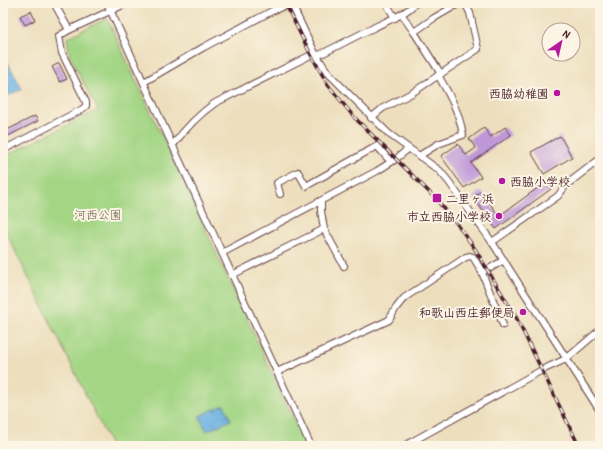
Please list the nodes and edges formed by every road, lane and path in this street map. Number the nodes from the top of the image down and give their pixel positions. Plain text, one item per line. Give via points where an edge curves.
1 (54, 3) edge
2 (107, 3) edge
3 (127, 3) edge
4 (291, 3) edge
5 (386, 3) edge
6 (416, 3) edge
7 (460, 3) edge
8 (465, 3) edge
9 (111, 10) junction
10 (402, 15) junction
11 (395, 18) junction
12 (69, 30) junction
13 (414, 32) junction
14 (316, 54) junction
15 (439, 74) junction
16 (144, 82) junction
17 (372, 118) junction
18 (173, 145) junction
19 (408, 149) junction
20 (3, 150) edge
21 (419, 156) junction
22 (600, 160) edge
23 (391, 162) junction
24 (280, 194) dead end
25 (321, 201) junction
26 (324, 229) junction
27 (492, 242) junction
28 (222, 253) junction
29 (504, 260) junction
30 (344, 266) dead end
31 (481, 270) junction
32 (232, 275) junction
33 (503, 325) dead end
34 (600, 330) edge
35 (566, 359) junction
36 (277, 372) junction
37 (600, 411) edge
38 (311, 446) edge
39 (404, 446) edge

1 - 12 street
2 - 9 street
3 - 9 street
4 - 14 street
4 - 16 street via 204,47
5 - 11 street
6 - 10 street
7 - 13 street
8 - 15 street via 470,13 478,49
9 - 12 street
9 - 16 street
10 - 11 street
10 - 13 street
11 - 14 street
12 - 20 street via 59,36 62,53 86,106
13 - 15 street
14 - 17 street via 328,73
14 - 18 street via 215,103 187,126
15 - 17 street via 412,93 383,108
15 - 21 street via 452,99 463,135 438,144
16 - 18 street
17 - 19 street
18 - 28 street
19 - 21 street
19 - 23 street
21 - 27 street via 440,171
22 - 27 street via 566,185 558,196
23 - 24 street via 377,146 306,186 298,172 277,183
23 - 25 street
25 - 26 street
25 - 28 street
26 - 30 street
26 - 32 street
27 - 29 street
28 - 32 street
29 - 31 street via 487,270
29 - 35 street
31 - 33 street
31 - 36 street via 473,257 466,257 404,298 389,320
32 - 36 street
34 - 35 street
35 - 37 street
35 - 39 street
36 - 38 street

